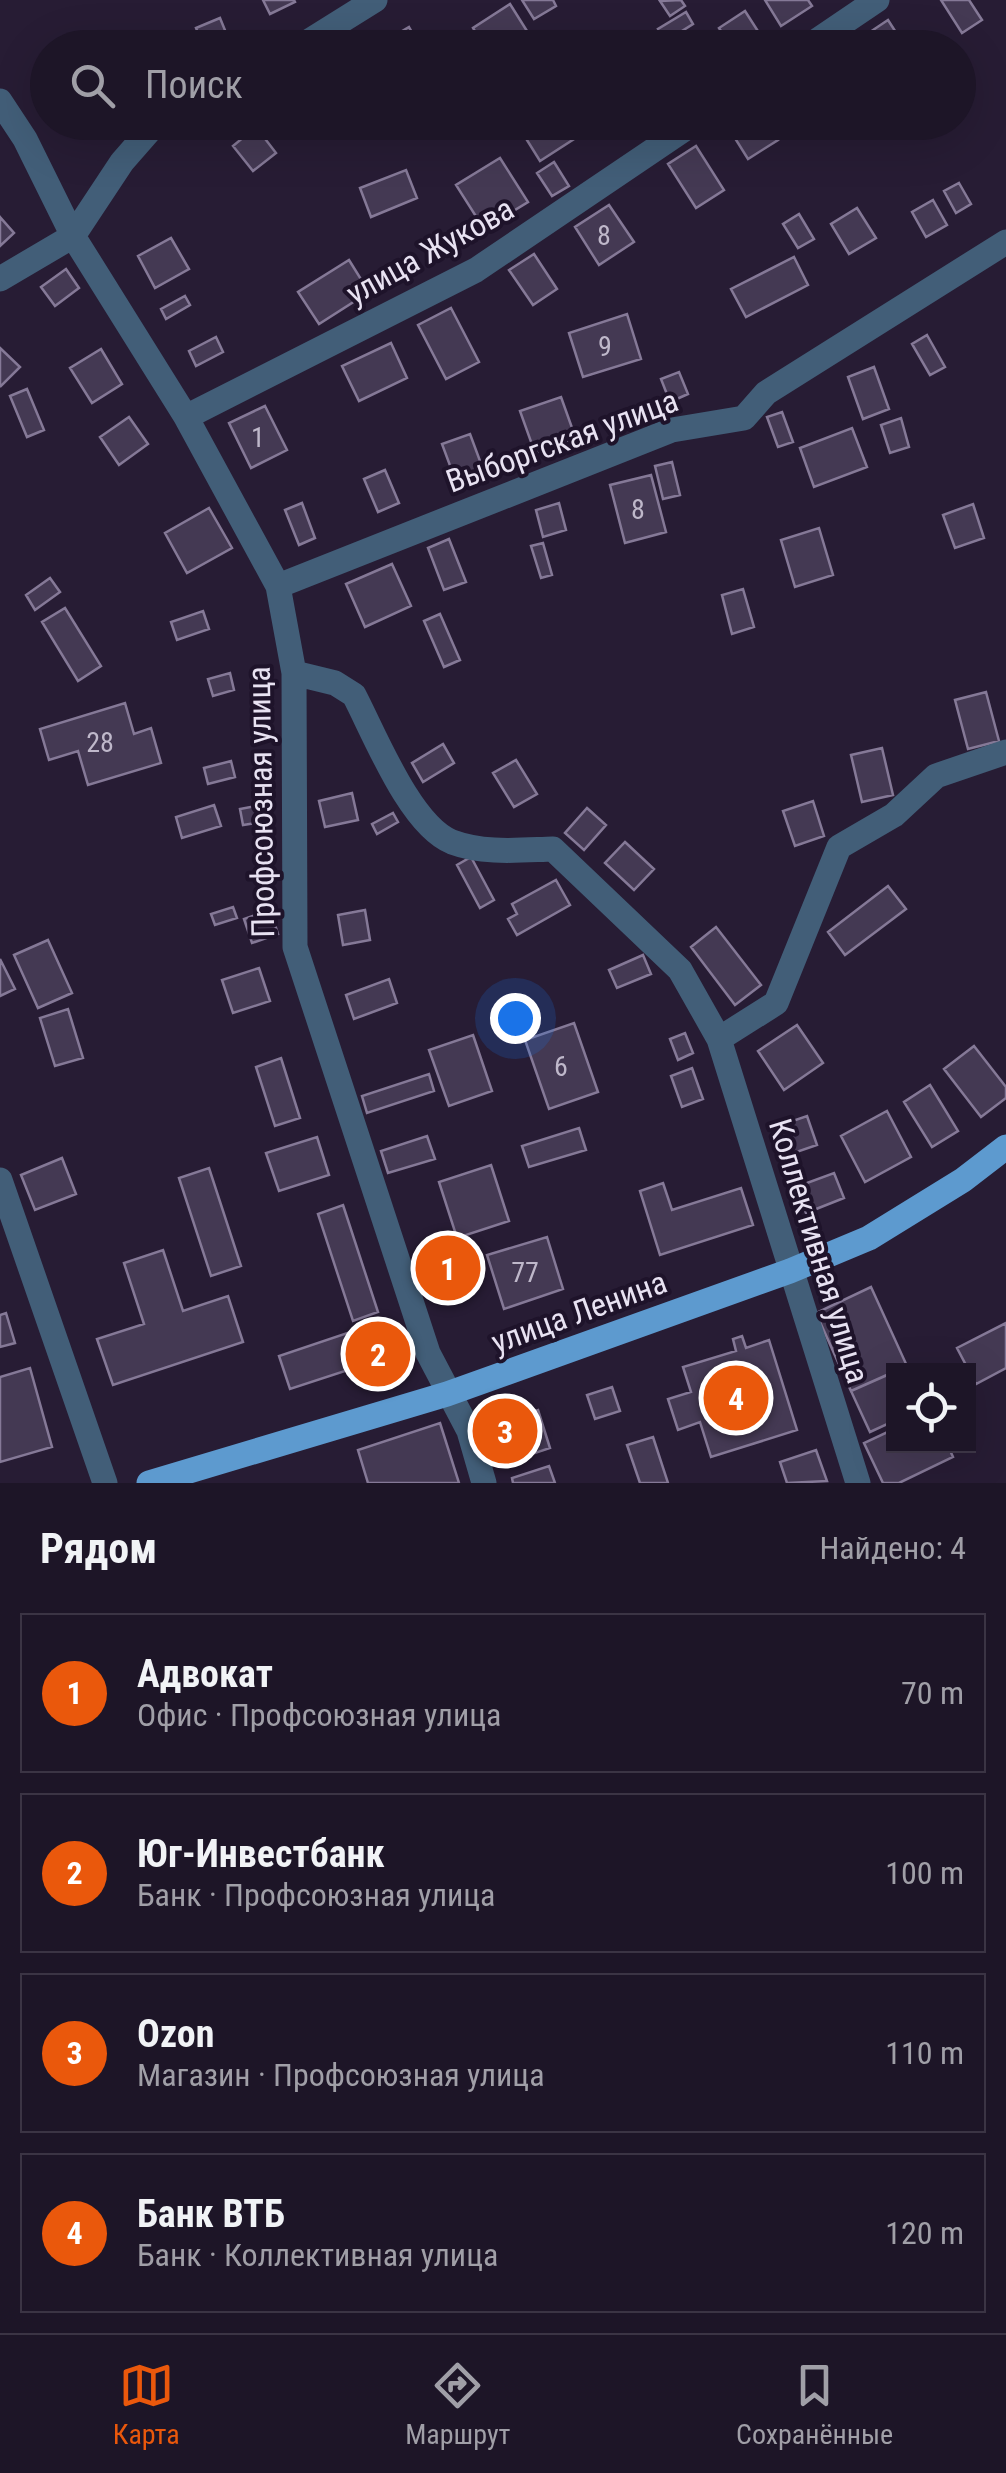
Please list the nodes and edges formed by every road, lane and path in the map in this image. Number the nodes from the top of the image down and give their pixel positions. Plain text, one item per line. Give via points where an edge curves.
1 (375, 0) edge
2 (877, 0) edge
3 (327, 30) edge
4 (833, 30) edge
5 (0, 101) edge
6 (141, 140) edge
7 (668, 140) edge
8 (73, 236) junction
9 (1006, 242) edge
10 (0, 279) edge
11 (186, 417) junction
12 (278, 586) junction
13 (294, 673) junction
14 (1006, 752) edge
15 (719, 1038) junction
16 (1006, 1147) edge
17 (0, 1180) edge
18 (790, 1270) junction
19 (446, 1394) junction
20 (106, 1483) edge
21 (149, 1483) edge
22 (484, 1483) edge
23 (858, 1483) edge

1 - 3 street
2 - 4 street
5 - 8 street, Профсоюзная улица
6 - 8 street
7 - 11 street, улица Жукова via 476,270
8 - 10 street
8 - 11 street, Профсоюзная улица
9 - 12 street, Выборгская улица via 766,393 744,418 672,430
11 - 12 street, Профсоюзная улица
12 - 13 street, Профсоюзная улица
13 - 15 street, Коллективная улица via 354,694 414,811 450,841 496,851 553,849 680,970
13 - 19 street, Профсоюзная улица via 295,946
14 - 15 street via 936,776 894,814 839,848 776,1003
15 - 18 street, Коллективная улица
16 - 18 main road, улица Ленина via 868,1238
17 - 20 street
18 - 19 main road, улица Ленина
18 - 23 street, Коллективная улица
19 - 21 main road, улица Ленина
19 - 22 street, Профсоюзная улица via 469,1431

